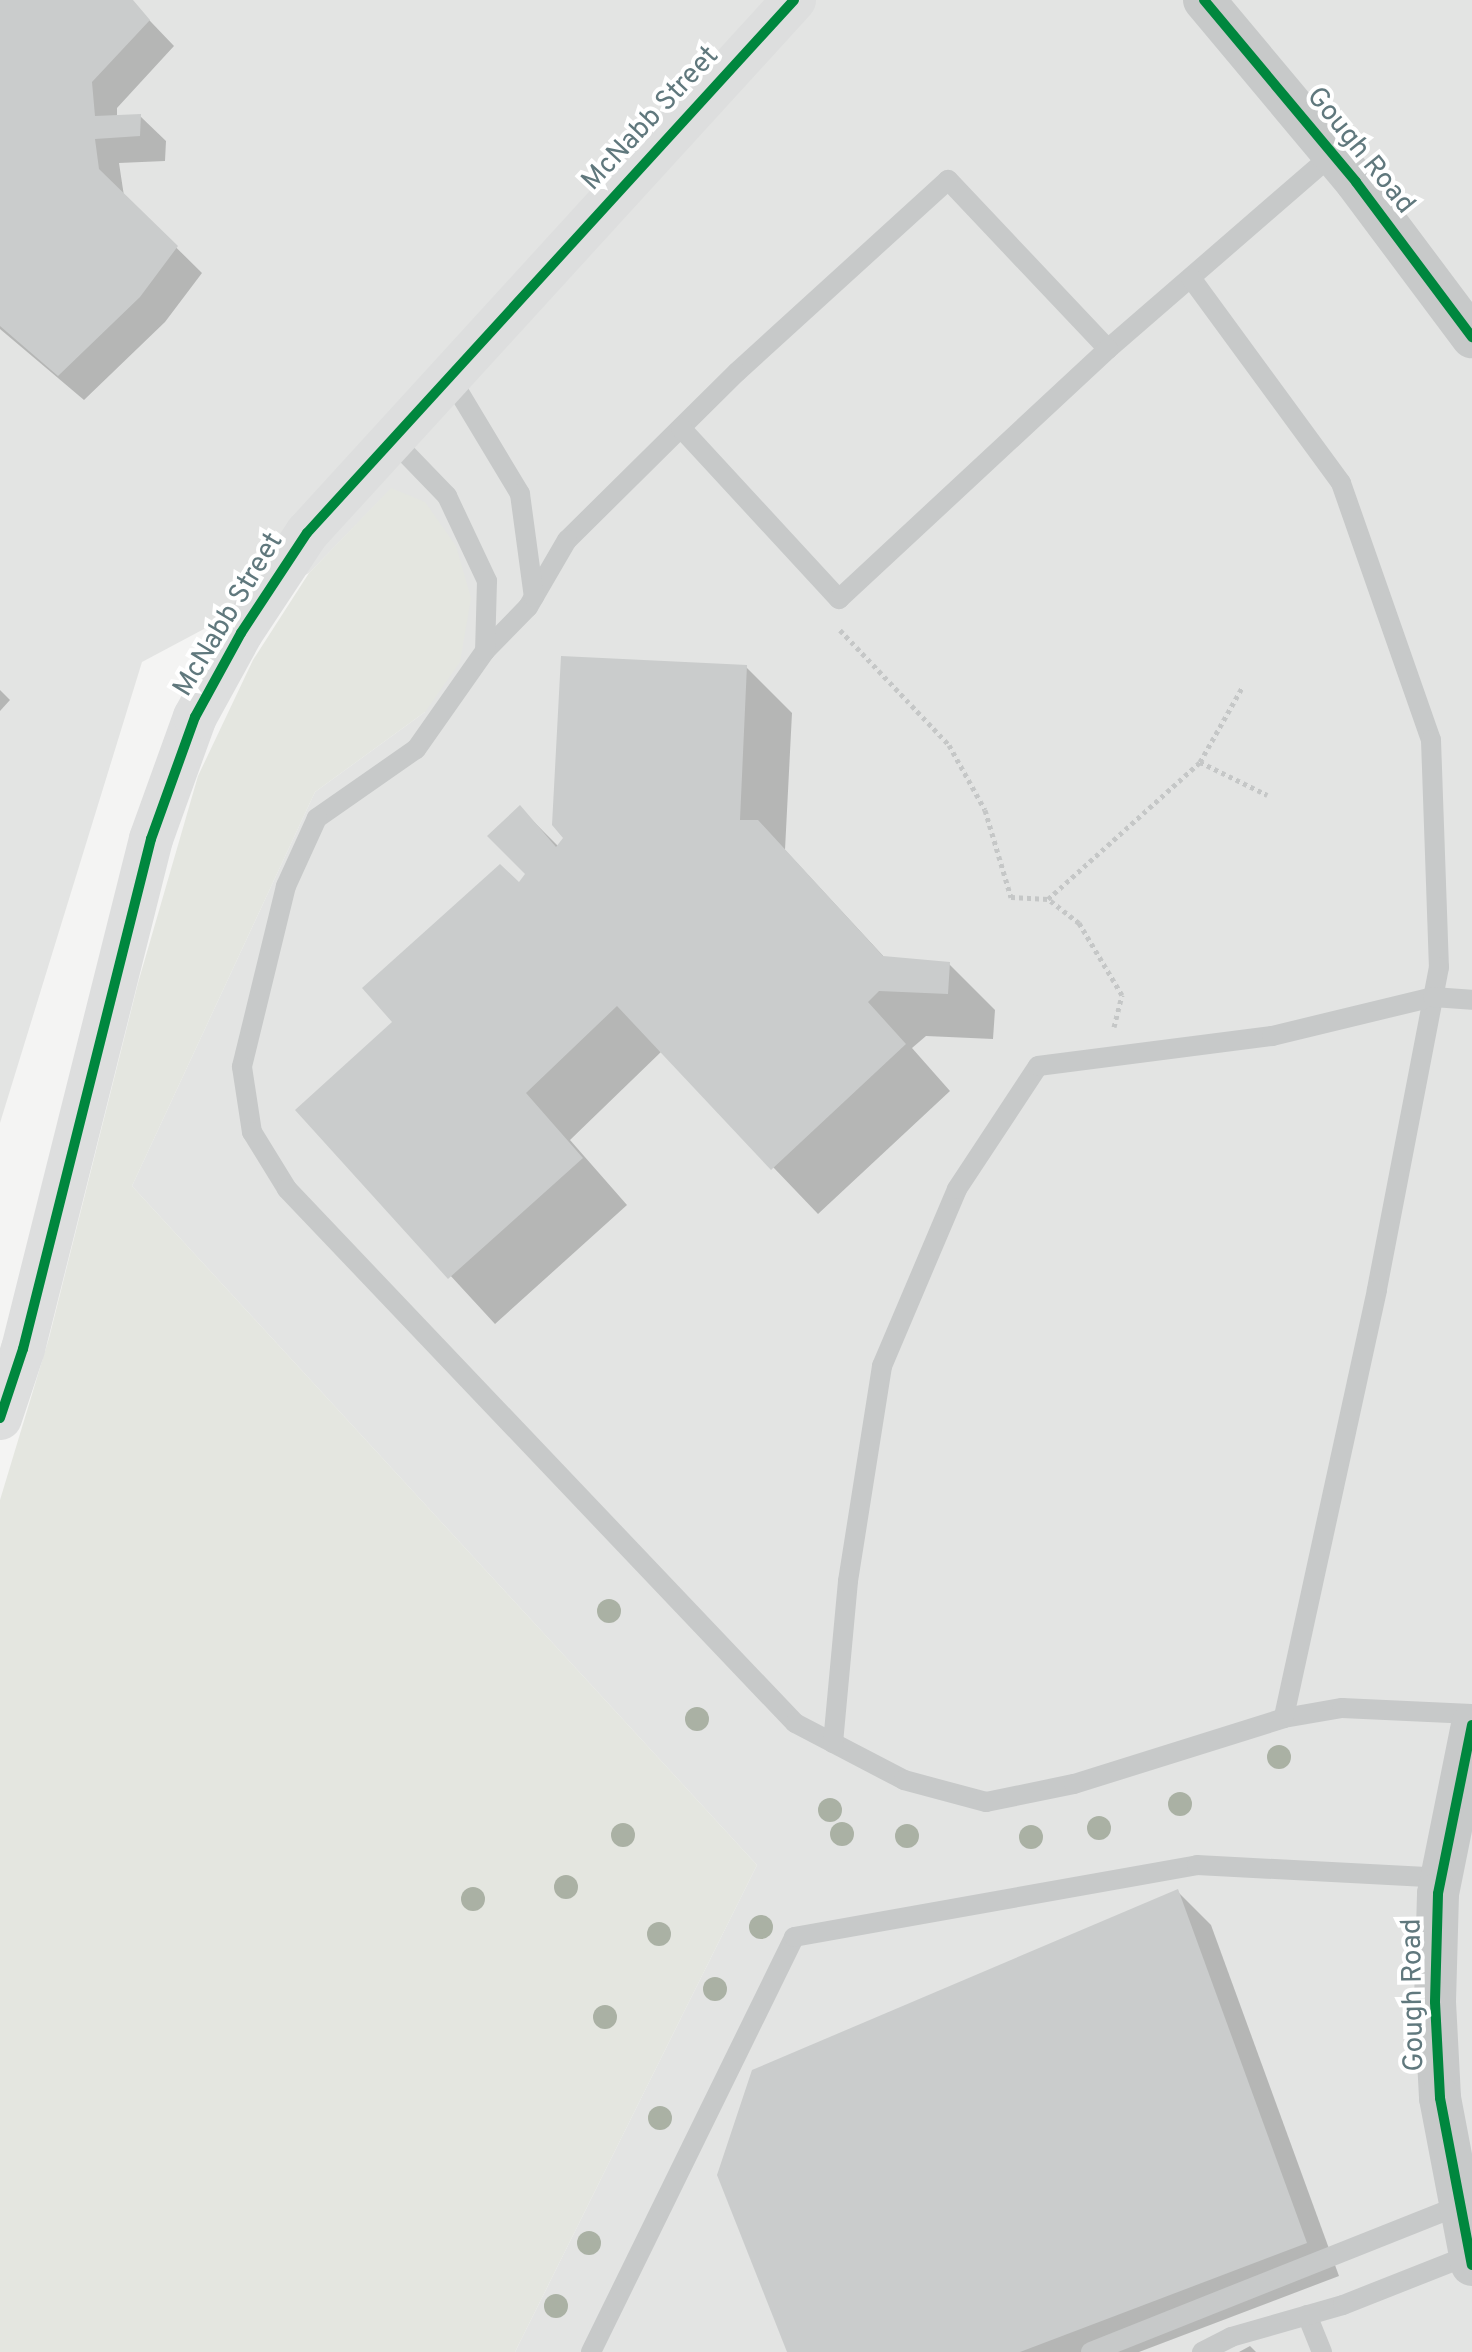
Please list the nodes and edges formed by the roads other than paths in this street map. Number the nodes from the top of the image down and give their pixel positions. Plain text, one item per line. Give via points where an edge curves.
1 (794, 0) edge
2 (1204, 0) edge
3 (1333, 154) junction
4 (1191, 278) junction
5 (1472, 337) edge
6 (1108, 349) junction
7 (448, 374) junction
8 (681, 428) junction
9 (391, 438) junction
10 (534, 597) junction
11 (485, 651) junction
12 (1433, 997) junction
13 (1472, 1000) edge
14 (0, 1418) edge
15 (1472, 1714) edge
16 (1284, 1718) junction
17 (1472, 1725) edge
18 (833, 1743) junction
19 (1441, 1878) junction
20 (1458, 2206) junction
21 (1471, 2260) edge
22 (1307, 2315) junction
23 (591, 2352) edge
24 (1091, 2352) edge
25 (1202, 2352) edge
26 (1322, 2352) edge

1 - 7 street, McNabb Street
2 - 3 street, Gough Road
3 - 4 lane
3 - 5 street, Gough Road
4 - 6 lane
4 - 12 lane via 1341,483 1431,740 1439,967
6 - 8 lane via 948,180
6 - 8 lane via 839,599
7 - 9 street, McNabb Street
7 - 10 lane via 520,494
8 - 10 lane via 567,540
9 - 11 lane via 447,496 487,581
9 - 14 street, McNabb Street via 307,533 241,633 195,717 151,839 23,1349
10 - 11 lane
11 - 18 lane via 416,749 317,818 286,886 242,1067 252,1132 287,1189 620,1533 718,1643 795,1723
12 - 13 lane
12 - 16 lane via 1377,1290
12 - 18 lane via 1272,1036 1038,1066 957,1189 882,1366 848,1581
15 - 16 lane via 1342,1708
16 - 18 lane via 1074,1784 986,1802 904,1780
17 - 19 street, Gough Road
19 - 20 street, Gough Road via 1435,2002 1440,2098
19 - 23 lane via 1197,1865 794,1937
20 - 21 street, Gough Road
20 - 24 lane
21 - 22 lane
22 - 25 lane via 1231,2337
22 - 26 lane

